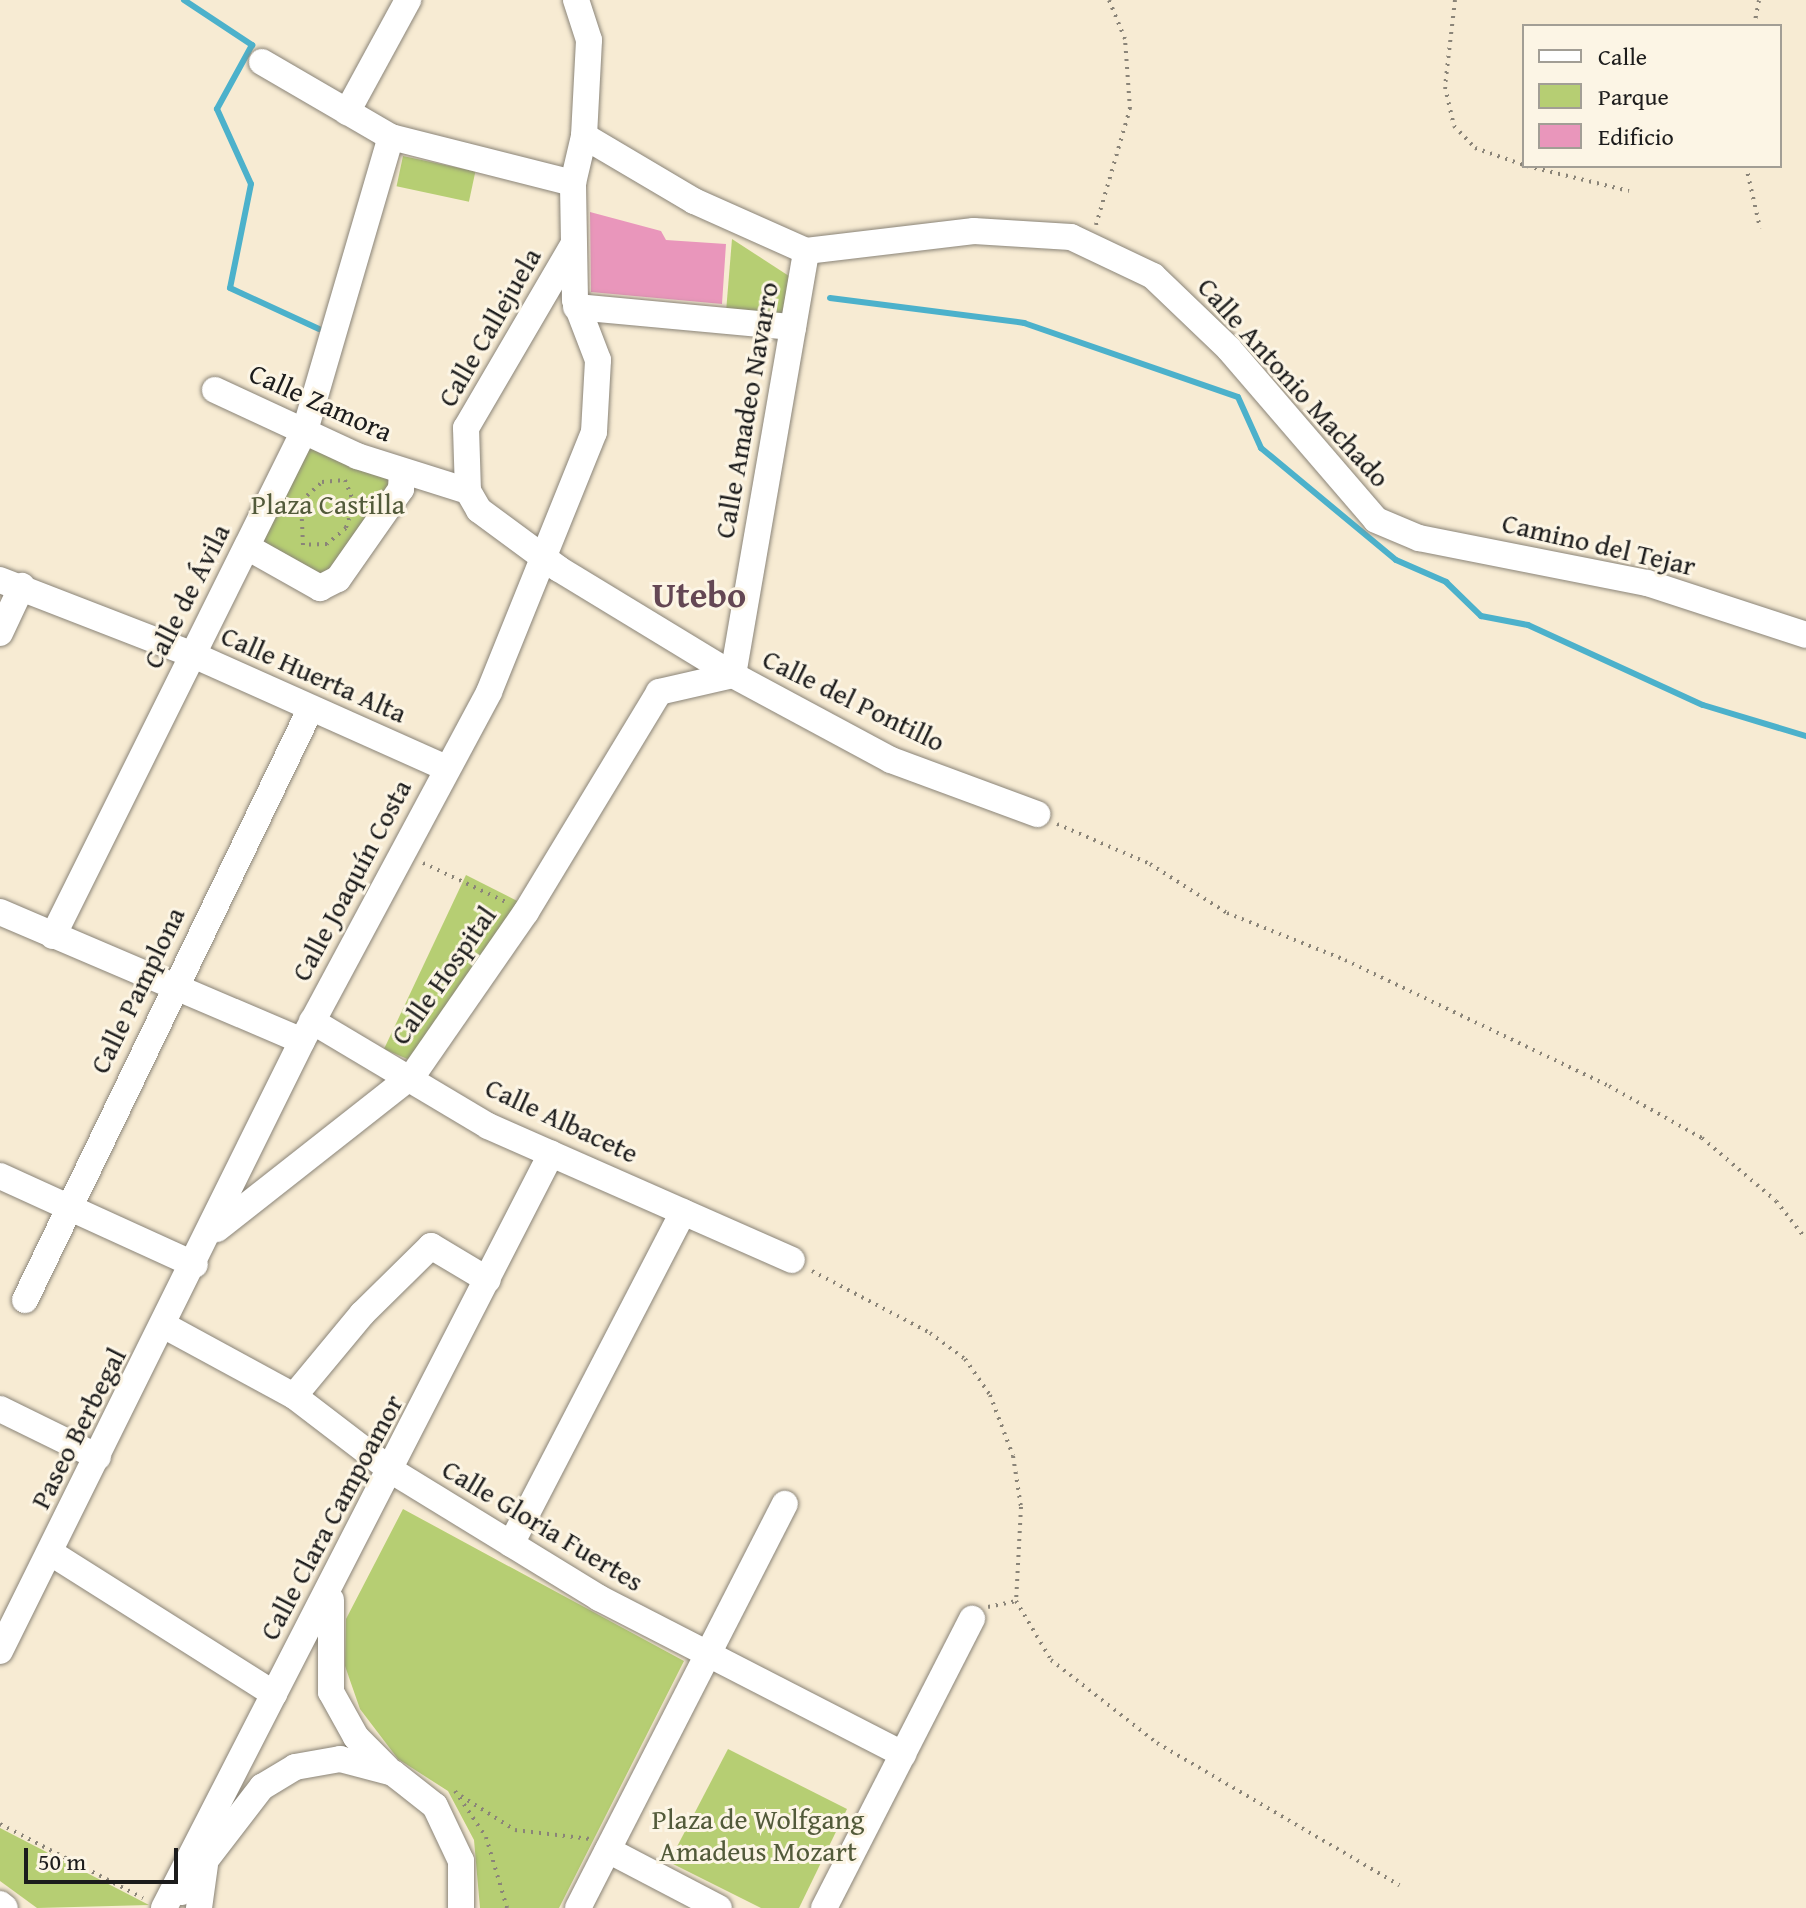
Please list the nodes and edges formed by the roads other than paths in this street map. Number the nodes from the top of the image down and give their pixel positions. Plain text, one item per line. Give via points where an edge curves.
1 (408, 0) edge
2 (576, 0) edge
3 (262, 62) dead end
4 (347, 112) junction
5 (584, 136) junction
6 (391, 137) junction
7 (573, 183) junction
8 (574, 243) junction
9 (806, 251) junction
10 (576, 307) junction
11 (793, 327) junction
12 (215, 390) dead end
13 (306, 427) junction
14 (402, 472) junction
15 (468, 491) junction
16 (1376, 520) joint
17 (247, 547) junction
18 (539, 553) junction
19 (11, 583) edge
20 (0, 633) edge
21 (1806, 635) edge
22 (191, 654) junction
23 (733, 675) junction
24 (310, 710) junction
25 (446, 768) junction
26 (1037, 814) road end
27 (0, 912) edge
28 (53, 936) junction
29 (172, 989) junction
30 (307, 1031) junction
31 (413, 1075) junction
32 (551, 1154) junction
33 (0, 1176) edge
34 (69, 1205) junction
35 (683, 1212) junction
36 (211, 1234) junction
37 (792, 1260) road end
38 (195, 1265) junction
39 (488, 1280) junction
40 (25, 1300) dead end
41 (165, 1326) junction
42 (294, 1396) junction
43 (0, 1409) edge
44 (98, 1457) junction
45 (392, 1471) junction
46 (785, 1504) dead end
47 (511, 1544) junction
48 (51, 1553) junction
49 (333, 1584) junction
50 (972, 1619) dead end
51 (0, 1651) edge
52 (708, 1654) junction
53 (274, 1694) junction
54 (903, 1754) junction
55 (393, 1773) junction
56 (608, 1850) junction
57 (205, 1865) junction
58 (0, 1904) edge
59 (159, 1906) edge
60 (5, 1908) edge
61 (199, 1908) edge
62 (461, 1908) edge
63 (578, 1908) edge
64 (719, 1908) edge
65 (824, 1908) edge

1 - 4 street
2 - 5 street via 589,40
3 - 4 street
4 - 6 street
5 - 7 street
5 - 9 street, Calle Antonio Machado via 694,201
6 - 7 street
6 - 13 street, Calle de Ávila
7 - 8 street
8 - 10 street
8 - 15 street, Calle Callejuela via 466,428
9 - 11 street, Calle Amadeo Navarro
9 - 16 street, Calle Antonio Machado via 1017,230 1089,246 1153,276 1229,349
10 - 11 street
10 - 18 street, Calle Joaquín Costa via 598,360 594,432
11 - 23 street, Calle Amadeo Navarro
12 - 13 street, Calle Zamora
13 - 14 street, Calle Zamora
13 - 17 street, Calle de Ávila
14 - 15 street, Calle Zamora
14 - 17 street via 401,489 338,579 320,588
15 - 18 street via 491,522
16 - 21 street, Camino del Tejar via 1419,538 1647,583
17 - 22 street, Calle de Ávila
18 - 23 street, Calle del Pontillo
18 - 25 street, Calle Joaquín Costa via 489,692
19 - 20 street
19 - 22 street, Calle Huerta Alta
22 - 24 street, Calle Huerta Alta
22 - 28 street, Calle de Ávila
23 - 26 street, Calle del Pontillo via 891,760
23 - 31 street, Calle Hospital via 659,692 526,912
24 - 25 street, Calle Huerta Alta
24 - 29 street, Calle Pamplona
25 - 30 street, Calle Joaquín Costa
27 - 28 street, Calle Albacete
28 - 29 street, Calle Albacete
29 - 30 street, Calle Albacete
29 - 34 street, Calle Pamplona
30 - 31 street, Calle Albacete
30 - 36 street, Calle Joaquín Costa
31 - 32 street, Calle Albacete via 488,1126
31 - 36 street, Calle Hospital
32 - 35 street, Calle Albacete
32 - 39 street, Calle Clara Campoamor
33 - 34 street
34 - 38 street
34 - 40 street, Calle Pamplona
35 - 37 street, Calle Albacete
35 - 47 street
36 - 38 street, Paseo Berbegal
38 - 41 street, Paseo Berbegal
39 - 42 street via 431,1246 362,1314
39 - 45 street, Calle Clara Campoamor
41 - 42 street, Calle Gloria Fuertes
41 - 44 street, Paseo Berbegal
42 - 45 street, Calle Gloria Fuertes
43 - 44 street
44 - 48 street, Paseo Berbegal
45 - 47 street, Calle Gloria Fuertes
45 - 49 street, Calle Clara Campoamor
46 - 52 street
47 - 52 street, Calle Gloria Fuertes
48 - 51 street, Paseo Berbegal
48 - 53 street
49 - 53 street, Calle Clara Campoamor
49 - 55 street via 325,1651 331,1692 356,1737
50 - 54 street
52 - 54 street, Calle Gloria Fuertes
52 - 56 street
53 - 59 street, Calle Clara Campoamor
54 - 65 street
55 - 57 street via 340,1759 278,1776 240,1809
55 - 62 street via 425,1795 446,1824 461,1861
56 - 63 street
56 - 64 street
57 - 59 street
57 - 61 street
58 - 60 street

